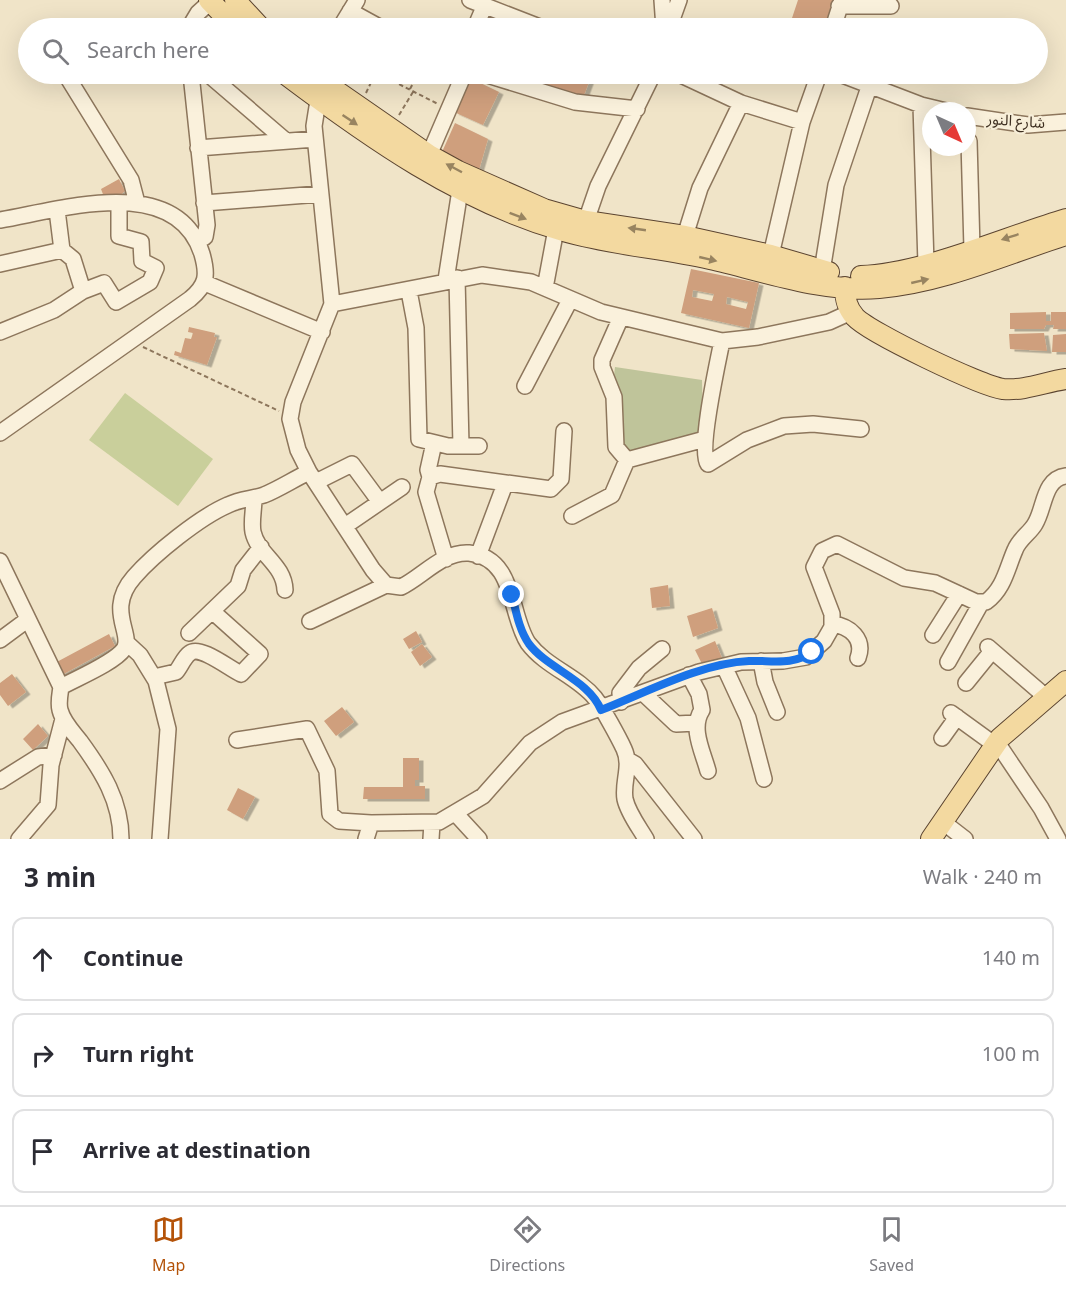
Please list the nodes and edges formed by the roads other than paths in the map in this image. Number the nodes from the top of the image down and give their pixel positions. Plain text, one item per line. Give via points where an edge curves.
1 (235, 0) edge
2 (662, 0) edge
3 (679, 0) edge
4 (210, 1) edge
5 (841, 3) edge
6 (477, 4) edge
7 (353, 5) edge
8 (891, 6) dead end
9 (195, 18) edge
10 (226, 18) edge
11 (252, 18) edge
12 (369, 18) edge
13 (515, 18) edge
14 (663, 18) edge
15 (673, 18) edge
16 (836, 18) edge
17 (72, 84) edge
18 (193, 84) edge
19 (220, 84) edge
20 (316, 84) edge
21 (317, 84) edge
22 (318, 84) edge
23 (460, 84) edge
24 (516, 84) edge
25 (648, 84) edge
26 (700, 84) edge
27 (815, 84) edge
28 (870, 84) joint
29 (741, 103) junction
30 (921, 105) joint
31 (637, 109) junction
32 (976, 117) edge
33 (802, 122) junction
34 (1066, 122) edge
35 (315, 139) junction
36 (286, 141) junction
37 (198, 148) junction
38 (429, 155) junction
39 (969, 156) edge
40 (460, 190) junction
41 (320, 194) junction
42 (137, 202) junction
43 (119, 203) junction
44 (204, 203) junction
45 (57, 210) junction
46 (1066, 219) edge
47 (0, 220) edge
48 (586, 221) junction
49 (556, 229) junction
50 (1066, 235) edge
51 (685, 236) junction
52 (197, 242) junction
53 (972, 249) junction
54 (63, 250) junction
55 (771, 255) junction
56 (0, 264) edge
57 (926, 264) junction
58 (822, 271) junction
59 (452, 279) junction
60 (205, 283) junction
61 (845, 287) junction
62 (544, 288) junction
63 (83, 291) junction
64 (409, 291) junction
65 (570, 300) junction
66 (332, 304) junction
67 (851, 312) junction
68 (621, 317) junction
69 (0, 332) edge
70 (322, 332) junction
71 (722, 341) junction
72 (1066, 379) edge
73 (525, 386) dead end
74 (861, 429) dead end
75 (564, 432) dead end
76 (0, 433) edge
77 (705, 439) junction
78 (427, 441) junction
79 (460, 446) junction
80 (479, 446) dead end
81 (627, 460) junction
82 (1066, 476) edge
83 (312, 477) junction
84 (430, 477) junction
85 (505, 484) junction
86 (402, 487) dead end
87 (254, 498) junction
88 (380, 502) junction
89 (572, 516) dead end
90 (345, 525) junction
91 (261, 547) junction
92 (478, 556) junction
93 (446, 559) junction
94 (0, 561) edge
95 (386, 585) junction
96 (285, 590) dead end
97 (958, 594) junction
98 (981, 603) junction
99 (212, 611) junction
100 (27, 620) junction
101 (309, 621) dead end
102 (832, 624) junction
103 (189, 633) dead end
104 (933, 635) dead end
105 (0, 640) edge
106 (127, 643) junction
107 (662, 649) dead end
108 (858, 658) dead end
109 (761, 661) junction
110 (948, 662) dead end
111 (724, 666) junction
112 (689, 675) junction
113 (154, 677) junction
114 (1066, 681) edge
115 (966, 684) dead end
116 (61, 687) junction
117 (643, 693) junction
118 (1046, 697) junction
119 (621, 702) junction
120 (601, 710) junction
121 (777, 711) dead end
122 (63, 719) junction
123 (697, 723) junction
124 (942, 738) dead end
125 (237, 740) dead end
126 (994, 745) junction
127 (54, 755) junction
128 (628, 760) junction
129 (708, 771) dead end
130 (764, 779) dead end
131 (0, 781) edge
132 (456, 814) junction
133 (943, 822) junction
134 (371, 823) junction
135 (432, 823) junction
136 (20, 839) edge
137 (121, 839) edge
138 (160, 839) edge
139 (366, 839) edge
140 (431, 839) edge
141 (479, 839) edge
142 (646, 839) edge
143 (694, 839) edge
144 (931, 839) edge
145 (965, 839) edge
146 (1058, 839) edge

1 - 11 main road
2 - 14 street
3 - 15 street
4 - 9 street
4 - 10 main road
5 - 8 street
5 - 16 street
6 - 13 street
7 - 12 street
17 - 42 street via 131,180
18 - 37 street
19 - 36 street
20 - 35 street
21 -> 40 main road via 421,168
22 - 38 main road via 360,106
23 - 38 street
24 - 31 street via 574,102
25 - 31 street
26 - 29 street
27 - 33 street
28 - 30 street
28 - 58 street via 836,185
29 - 33 street
29 - 51 street via 700,188
30 - 57 street
31 - 48 street via 598,186
32 - 34 street, شارع النور via 1028,125
33 - 55 street
35 - 36 street
35 - 41 street
36 - 37 street
37 - 44 street
48 -> 38 main road via 522,200
39 - 53 street
40 -> 49 main road
40 - 59 street
41 - 44 street
41 - 66 street
42 - 43 street
42 - 52 street via 168,213
43 - 45 street
43 - 63 street via 119,236 141,242 142,261 156,268 150,282 116,302 104,284
44 - 52 street via 206,232
45 - 47 street
45 - 54 street
46 -> 53 main road
51 -> 48 main road
49 -> 61 main road
49 - 62 street
61 -> 50 main road via 880,288 921,280
51 - 55 main road
52 - 60 street via 206,271
53 - 57 main road
54 - 56 street
54 - 63 street via 73,259
55 - 58 main road
57 - 58 main road via 863,276
59 - 62 street via 505,277
59 - 64 street
59 - 79 street
60 - 70 street
60 - 76 street via 190,298
61 - 67 main road
62 - 65 street
63 - 69 street via 54,310
64 - 66 street
64 - 78 street
65 - 68 street
65 - 73 street
66 - 70 street
67 - 71 street via 758,338
67 - 72 main road via 863,324 901,345 991,386 1022,388
68 - 71 street
68 - 81 street via 602,368 614,397 616,447
70 - 83 street via 290,416 298,450
71 - 77 street
74 - 77 street via 813,424 784,426 747,440 708,464 703,456
75 - 85 street via 559,484 551,489
77 - 81 street
78 - 79 street
78 - 84 street
79 - 80 street
81 - 89 street via 612,495
82 - 98 street via 1049,487 1036,523 1018,545 998,589
83 - 87 street
83 - 88 street via 352,464
83 - 90 street
84 - 85 street via 440,474
84 - 93 street via 426,492
85 - 92 street
86 - 88 street
87 - 91 street via 254,532
87 - 106 street via 229,504 210,516 134,576 119,605
88 - 90 street
90 - 95 street
91 - 96 street via 281,571
91 - 99 street via 243,570 238,586
92 - 93 street via 460,554
92 - 120 street via 504,576 529,644 545,661 595,698
93 - 95 street via 401,587
94 - 100 street
95 - 101 street
97 - 98 street
97 - 102 street via 936,583 904,578 849,549 832,545 822,551 814,567 832,614
97 - 104 street
98 - 110 street
99 - 103 street
99 - 113 street via 260,654 241,674 206,653 194,651 176,672
100 - 105 street
100 - 116 street
102 - 108 street via 848,627 855,635 860,648
102 - 109 street via 824,641 806,657
106 - 113 street
106 - 116 street via 114,657
107 - 119 street via 635,672 620,693
109 - 111 street
109 - 121 street
111 - 112 street
111 - 130 street via 747,718
112 - 117 street
112 - 123 street via 702,710
113 - 138 street via 168,740
114 - 118 main road
115 - 118 street via 990,649
116 - 122 street via 59,709
117 - 119 street
117 - 123 street via 676,724
118 - 126 main road
119 - 120 street
120 - 128 street
120 - 132 street via 562,722 538,736 493,786
122 - 127 street
122 - 137 street via 93,759 116,802
123 - 129 street
124 - 126 street via 954,715
125 - 134 street via 307,729 327,771 330,814 339,821
126 - 133 main road
126 - 146 street via 1012,765
127 - 131 street via 39,757
127 - 136 street via 48,805
128 - 142 street via 625,798
128 - 143 street
132 - 135 street
132 - 141 street
133 - 144 main road
133 - 145 street
134 - 135 street
134 - 139 street
135 - 140 street

